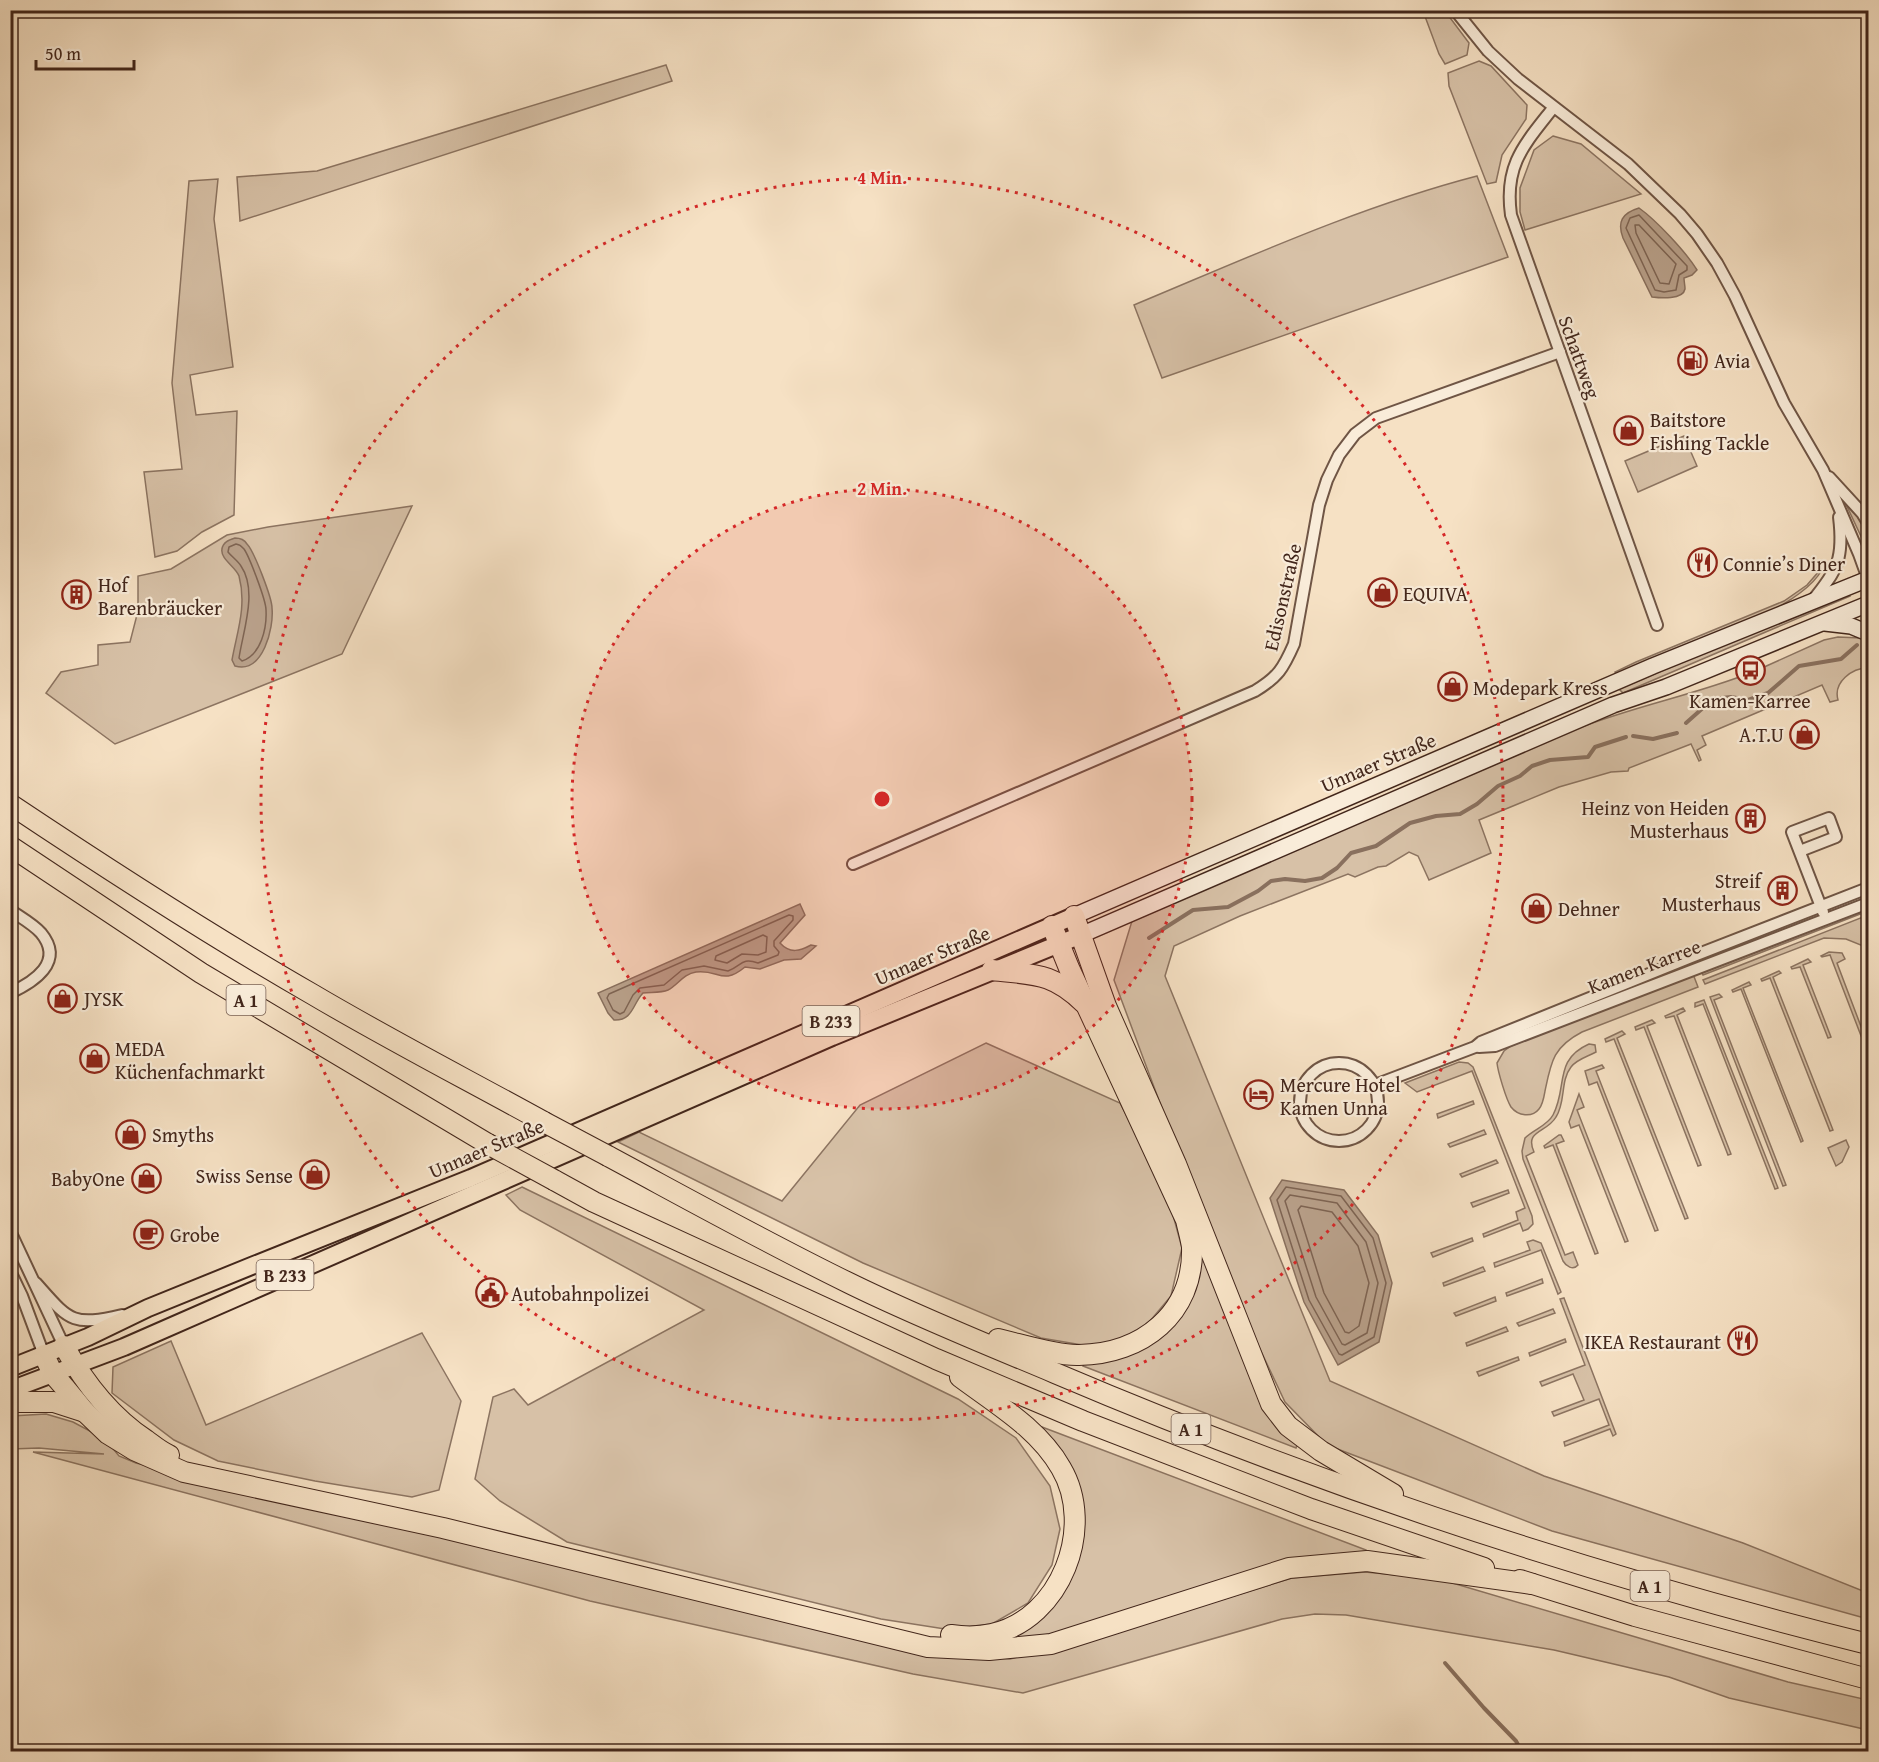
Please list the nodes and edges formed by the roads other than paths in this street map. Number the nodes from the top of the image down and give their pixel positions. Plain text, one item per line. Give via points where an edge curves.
1 (1455, 10) edge
2 (1552, 108) junction
3 (1560, 352) junction
4 (1823, 470) junction
5 (1838, 508) junction
6 (1866, 518) edge
7 (1868, 579) edge
8 (1812, 602) junction
9 (1869, 604) edge
10 (1822, 622) junction
11 (1657, 625) dead end
12 (1869, 633) edge
13 (10, 804) edge
14 (10, 846) edge
15 (1800, 851) dead end
16 (853, 864) dead end
17 (1869, 888) edge
18 (1869, 903) edge
19 (1820, 907) junction
20 (10, 910) edge
21 (1074, 916) junction
22 (1827, 918) junction
23 (1055, 934) junction
24 (1081, 935) junction
25 (992, 970) junction
26 (10, 993) edge
27 (1090, 1009) junction
28 (1475, 1047) junction
29 (1375, 1085) junction
30 (10, 1231) edge
31 (10, 1271) edge
32 (36, 1283) junction
33 (148, 1308) junction
34 (951, 1329) junction
35 (64, 1346) junction
36 (44, 1354) junction
37 (936, 1359) junction
38 (76, 1366) junction
39 (10, 1368) edge
40 (53, 1374) junction
41 (10, 1390) edge
42 (10, 1402) edge
43 (84, 1412) junction
44 (1435, 1518) junction
45 (1532, 1584) junction
46 (1869, 1644) edge
47 (1869, 1679) edge

1 - 2 street via 1488,51
2 - 3 street, Schattweg via 1521,149 1508,197 1510,215
2 - 4 street via 1628,164 1697,234 1736,296 1784,402
3 - 11 street, Schattweg
3 - 16 street, Edisonstraße via 1376,418 1355,434 1327,480 1294,644 1273,680
4 - 5 street
4 - 6 street
5 - 7 street
5 - 8 street via 1840,556 1832,577
7 - 8 main road, Unnaer Straße
8 - 21 main road, Unnaer Straße via 1622,679
9 - 10 main road, Unnaer Straße
10 - 12 main road
10 - 24 main road, Unnaer Straße via 1613,705
13 - 34 highway, A 1, bridge via 292,983 761,1238
14 - 37 highway, A 1, bridge via 201,973 488,1144 594,1202
15 - 19 street
17 - 19 street, Kamen Karree
18 - 22 street, Kamen Karree
19 - 22 street
19 - 28 street, Kamen Karree
20 - 26 street via 41,933 48,948 48,963 39,977
21 - 23 main road, Unnaer Straße / B 233
21 - 24 highway
22 - 28 street, Kamen Karree via 1495,1046
23 - 24 main road, Unnaer Straße / B 233
23 - 25 main road, Unnaer Straße / B 233
23 - 27 highway
23 - 33 main road, Unnaer Straße / B 233
24 - 44 highway via 1106,1006 1176,1164 1270,1404 1288,1426 1321,1451
25 - 27 highway via 1044,976 1073,993
25 - 38 main road, Unnaer Straße / B 233
27 - 34 highway via 1186,1220 1192,1247 1188,1279 1175,1309 1160,1327 1135,1344 1078,1356
28 - 29 street, Kamen Karree
29 - 29 street via 1355,1066 1338,1062 1321,1067 1304,1085 1300,1102 1304,1119 1314,1132 1330,1140 1356,1137 1375,1118
30 - 32 street
31 - 36 street
32 - 33 street via 56,1308 84,1322
32 - 35 street
33 - 35 main road, Unnaer Straße / B 233
34 - 44 highway, A 1 via 1184,1426
35 - 36 main road, Unnaer Straße / B 233
35 - 38 highway
36 - 39 main road, Unnaer Straße / B 233
36 - 40 highway
37 - 38 highway via 1047,1446 1063,1470 1073,1498 1075,1528 1070,1557 1058,1585 1040,1607 994,1634 968,1637 909,1632 588,1556 445,1516 192,1464 166,1454 132,1431 102,1404
37 - 45 highway, A 1 via 1183,1461
38 - 40 main road, Unnaer Straße / B 233
40 - 41 main road, Unnaer Straße / B 233
40 - 43 highway
42 - 43 highway via 54,1402
43 - 45 highway via 134,1450 184,1472 442,1528 928,1647 989,1650 1051,1644 1289,1568 1367,1561
44 - 46 highway, A 1 via 1640,1583
45 - 47 highway, A 1

